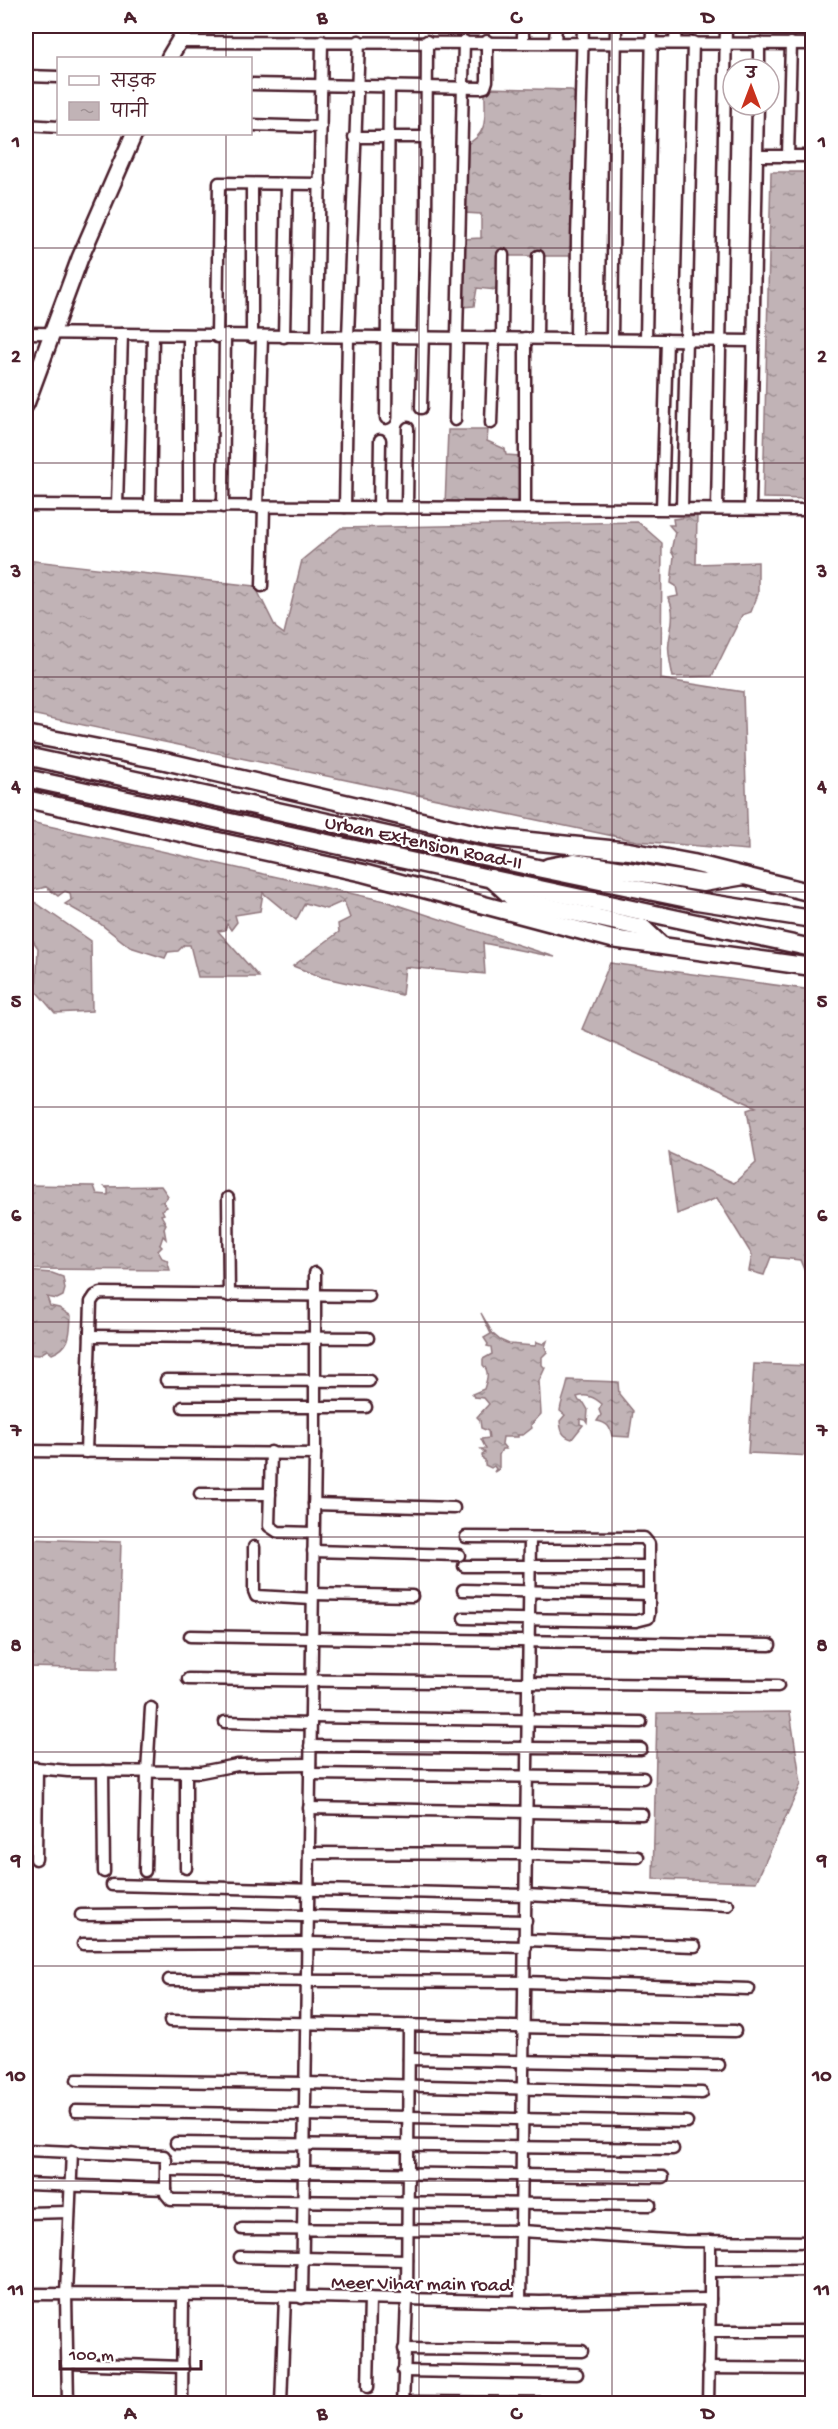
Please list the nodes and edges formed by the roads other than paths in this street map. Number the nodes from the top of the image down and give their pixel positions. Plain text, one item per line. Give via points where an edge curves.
1 (188, 26) edge
2 (523, 26) edge
3 (556, 26) edge
4 (583, 26) edge
5 (616, 26) edge
6 (652, 26) edge
7 (676, 26) edge
8 (726, 26) edge
9 (322, 41) junction
10 (359, 41) junction
11 (428, 41) junction
12 (464, 41) junction
13 (487, 41) junction
14 (523, 41) junction
15 (177, 42) junction
16 (555, 42) junction
17 (583, 42) junction
18 (652, 42) junction
19 (675, 42) junction
20 (693, 42) junction
21 (725, 42) junction
22 (616, 43) junction
23 (759, 43) junction
24 (791, 43) junction
25 (813, 44) edge
26 (170, 57) edge
27 (759, 57) edge
28 (26, 76) edge
29 (57, 77) edge
30 (252, 84) edge
31 (322, 86) junction
32 (357, 86) junction
33 (389, 86) junction
34 (427, 87) junction
35 (463, 88) junction
36 (758, 117) edge
37 (26, 125) edge
38 (252, 125) edge
39 (57, 127) edge
40 (321, 127) junction
41 (134, 135) edge
42 (354, 137) junction
43 (388, 137) junction
44 (427, 137) junction
45 (757, 156) junction
46 (788, 156) junction
47 (813, 156) edge
48 (252, 184) junction
49 (287, 184) junction
50 (320, 184) junction
51 (503, 255) dead end
52 (538, 256) dead end
53 (26, 333) edge
54 (50, 334) junction
55 (122, 334) junction
56 (153, 336) junction
57 (189, 336) junction
58 (221, 337) junction
59 (257, 337) junction
60 (284, 337) junction
61 (317, 337) junction
62 (348, 337) junction
63 (388, 337) junction
64 (423, 337) junction
65 (457, 338) junction
66 (498, 338) junction
67 (525, 338) junction
68 (537, 338) junction
69 (576, 339) junction
70 (612, 339) junction
71 (646, 339) junction
72 (667, 340) junction
73 (686, 340) junction
74 (721, 340) junction
75 (753, 341) junction
76 (26, 404) edge
77 (420, 408) dead end
78 (386, 418) dead end
79 (455, 420) dead end
80 (491, 423) dead end
81 (408, 428) dead end
82 (380, 440) dead end
83 (26, 505) edge
84 (117, 505) junction
85 (150, 505) junction
86 (189, 506) junction
87 (223, 507) junction
88 (260, 507) junction
89 (345, 507) junction
90 (379, 508) junction
91 (407, 508) junction
92 (525, 508) junction
93 (662, 508) junction
94 (682, 508) junction
95 (717, 509) junction
96 (750, 509) junction
97 (813, 510) edge
98 (262, 586) dead end
99 (26, 734) edge
100 (26, 756) edge
101 (26, 778) edge
102 (26, 799) edge
103 (542, 869) junction
104 (744, 876) junction
105 (490, 877) junction
106 (813, 893) edge
107 (813, 919) edge
108 (661, 945) junction
109 (813, 948) edge
110 (813, 967) edge
111 (228, 1198) dead end
112 (315, 1273) dead end
113 (229, 1296) junction
114 (369, 1296) dead end
115 (315, 1297) junction
116 (90, 1336) junction
117 (368, 1338) dead end
118 (315, 1339) junction
119 (166, 1380) dead end
120 (315, 1381) junction
121 (369, 1382) dead end
122 (183, 1407) dead end
123 (315, 1407) junction
124 (366, 1407) dead end
125 (26, 1450) edge
126 (86, 1452) junction
127 (271, 1452) junction
128 (315, 1454) junction
129 (200, 1494) dead end
130 (270, 1494) junction
131 (314, 1504) junction
132 (454, 1508) dead end
133 (313, 1533) junction
134 (466, 1537) dead end
135 (530, 1538) junction
136 (254, 1547) dead end
137 (313, 1551) junction
138 (459, 1555) dead end
139 (464, 1566) dead end
140 (530, 1566) junction
141 (649, 1566) junction
142 (463, 1590) dead end
143 (530, 1592) junction
144 (649, 1594) junction
145 (412, 1596) dead end
146 (312, 1597) junction
147 (464, 1618) dead end
148 (530, 1619) junction
149 (190, 1636) dead end
150 (312, 1638) junction
151 (530, 1641) junction
152 (770, 1645) dead end
153 (188, 1679) dead end
154 (311, 1680) junction
155 (530, 1683) junction
156 (778, 1686) dead end
157 (151, 1708) dead end
158 (529, 1719) junction
159 (311, 1720) junction
160 (225, 1722) dead end
161 (641, 1722) dead end
162 (310, 1746) junction
163 (528, 1748) junction
164 (640, 1749) dead end
165 (26, 1767) edge
166 (37, 1768) junction
167 (310, 1769) junction
168 (103, 1772) junction
169 (147, 1772) junction
170 (186, 1772) junction
171 (528, 1776) junction
172 (643, 1778) dead end
173 (309, 1808) junction
174 (528, 1811) junction
175 (642, 1814) dead end
176 (309, 1853) junction
177 (527, 1854) junction
178 (638, 1857) dead end
179 (36, 1859) dead end
180 (186, 1868) dead end
181 (145, 1871) dead end
182 (104, 1872) dead end
183 (112, 1885) dead end
184 (308, 1889) junction
185 (526, 1895) junction
186 (728, 1905) dead end
187 (81, 1914) dead end
188 (308, 1916) junction
189 (526, 1921) junction
190 (308, 1943) junction
191 (83, 1944) dead end
192 (526, 1944) junction
193 (695, 1946) dead end
194 (169, 1980) dead end
195 (307, 1981) junction
196 (525, 1982) junction
197 (748, 1989) dead end
198 (170, 2021) dead end
199 (306, 2023) junction
200 (409, 2025) junction
201 (524, 2027) junction
202 (735, 2031) dead end
203 (409, 2059) junction
204 (524, 2062) junction
205 (719, 2065) dead end
206 (77, 2080) dead end
207 (305, 2083) junction
208 (409, 2085) junction
209 (523, 2090) junction
210 (702, 2093) dead end
211 (76, 2111) dead end
212 (305, 2114) junction
213 (408, 2116) junction
214 (523, 2119) junction
215 (687, 2122) dead end
216 (176, 2143) dead end
217 (305, 2144) junction
218 (408, 2144) junction
219 (523, 2148) junction
220 (674, 2149) dead end
221 (26, 2150) edge
222 (72, 2151) junction
223 (167, 2170) junction
224 (304, 2172) junction
225 (408, 2174) junction
226 (522, 2174) junction
227 (663, 2177) dead end
228 (26, 2184) edge
229 (70, 2185) junction
230 (166, 2189) junction
231 (304, 2201) junction
232 (408, 2201) junction
233 (522, 2205) junction
234 (650, 2205) dead end
235 (69, 2212) junction
236 (26, 2214) edge
237 (242, 2229) dead end
238 (303, 2229) junction
239 (407, 2230) junction
240 (521, 2231) junction
241 (710, 2241) junction
242 (813, 2242) edge
243 (240, 2257) dead end
244 (303, 2257) junction
245 (407, 2260) junction
246 (813, 2270) edge
247 (710, 2271) junction
248 (26, 2294) edge
249 (66, 2295) junction
250 (183, 2295) junction
251 (285, 2296) junction
252 (302, 2298) junction
253 (370, 2298) junction
254 (407, 2299) junction
255 (710, 2299) junction
256 (520, 2302) junction
257 (709, 2331) junction
258 (813, 2331) edge
259 (404, 2349) junction
260 (582, 2351) dead end
261 (67, 2363) junction
262 (183, 2367) junction
263 (708, 2368) junction
264 (813, 2369) edge
265 (403, 2372) junction
266 (577, 2374) dead end
267 (368, 2386) dead end
268 (68, 2403) edge
269 (182, 2403) edge
270 (281, 2403) edge
271 (403, 2403) edge
272 (572, 2403) edge
273 (708, 2403) edge

1 - 15 main road
2 - 14 street
3 - 16 street
4 - 17 street
5 - 22 street
6 - 18 street
7 - 19 street
8 - 21 street
9 - 10 street
9 - 15 street
9 - 31 street
10 - 11 street
10 - 32 street
11 - 12 street
11 - 34 street
12 - 13 street
12 - 35 street
13 - 14 street
13 - 35 street via 486,85
14 - 16 street
15 - 26 main road
16 - 17 street
17 - 22 street
17 - 69 street
18 - 19 street
18 - 22 street
18 - 71 street
19 - 20 street
20 - 21 street
20 - 73 street
21 - 23 street
21 - 74 street
22 - 70 street
23 - 24 street
23 - 27 street
24 - 25 street
24 - 46 street
28 - 29 street
30 - 31 street
31 - 32 street
31 - 40 street
32 - 33 street
32 - 42 street
33 - 34 street
33 - 43 street
34 - 35 street
34 - 44 street
35 - 65 street
36 - 45 street
37 - 39 street
38 - 40 street
40 - 50 street
41 - 54 main road
42 - 43 street
42 - 62 street
43 - 44 street
43 - 63 street
44 - 64 street
45 - 46 street
45 - 75 street
46 - 47 street
48 - 49 street
48 - 58 street via 219,183
48 - 59 street
49 - 50 street
49 - 60 street
50 - 61 street
51 - 66 street
52 - 68 street
53 - 54 street
54 - 55 street
54 - 76 main road
55 - 56 street
55 - 84 street
56 - 57 street
56 - 85 street
57 - 58 street
57 - 86 street
58 - 59 street
58 - 87 street
59 - 60 street
59 - 88 street
60 - 61 street
61 - 62 street
62 - 63 street
62 - 89 street
63 - 64 street
63 - 78 street
64 - 65 street
64 - 77 street
65 - 66 street
65 - 79 street
66 - 67 street
66 - 80 street
67 - 68 street
67 - 92 street
68 - 69 street
69 - 70 street
70 - 71 street
71 - 72 street
72 - 73 street
72 - 93 street
73 - 74 street
73 - 94 street
74 - 75 street
74 - 95 street
75 - 96 street
81 - 91 street
82 - 90 street
83 - 84 street
84 - 85 street
85 - 86 street
86 - 87 street
87 - 88 street
88 - 89 street
88 - 98 street
89 - 90 street
90 - 91 street
91 - 92 street
92 - 93 street
93 - 94 street
94 - 95 street
95 - 96 street
96 - 97 street
99 - 104 main road via 165,761 490,837 629,852
100 - 103 main road, Urban Extension Road-II
101 - 105 main road, Urban Extension Road-II
102 - 108 main road via 363,873 612,939
103 - 104 main road via 574,862 703,883
103 - 107 main road, Urban Extension Road-II via 697,901
104 - 106 main road
105 - 108 main road via 514,899 644,928
105 - 109 main road, Urban Extension Road-II
108 - 110 main road
111 - 113 street
112 - 115 street
113 - 115 street
113 - 116 street via 101,1293 91,1302
114 - 115 street
115 - 118 street
116 - 118 street
116 - 126 street
117 - 118 street
118 - 120 street
119 - 120 street
120 - 121 street
120 - 123 street
122 - 123 street
123 - 124 street
123 - 128 street
125 - 126 street
126 - 127 street
127 - 128 street
127 - 130 street
128 - 131 street
129 - 130 street
130 - 133 street via 269,1521 273,1530
131 - 132 street
131 - 133 street
133 - 137 street
134 - 135 street
135 - 140 street
135 - 141 street via 644,1538 649,1544
136 - 146 street via 256,1596
137 - 138 street
137 - 146 street
139 - 140 street
140 - 141 street
140 - 143 street
141 - 144 street
142 - 143 street
143 - 144 street
143 - 148 street
144 - 148 street via 649,1614 644,1620
145 - 146 street
146 - 150 street
147 - 148 street
148 - 151 street
149 - 150 street
150 - 151 street
150 - 154 street
151 - 152 street
151 - 155 street
153 - 154 street
154 - 155 street
154 - 159 street
155 - 156 street
155 - 158 street
157 - 169 street
158 - 159 street
158 - 161 street
158 - 163 street
159 - 160 street
159 - 162 street
162 - 163 street
162 - 167 street
163 - 164 street
163 - 171 street
165 - 166 street
166 - 168 street
166 - 179 street
167 - 170 street via 237,1766
167 - 171 street
167 - 173 street
168 - 169 street
168 - 182 street
169 - 170 street
169 - 181 street
170 - 180 street
171 - 172 street
171 - 174 street
173 - 174 street
173 - 176 street
174 - 175 street
174 - 177 street
176 - 177 street
176 - 184 street
177 - 178 street
177 - 185 street
183 - 184 street
184 - 185 street
184 - 188 street
185 - 186 street
185 - 189 street
187 - 188 street
188 - 189 street
188 - 190 street
189 - 192 street
190 - 191 street
190 - 192 street
190 - 195 street
192 - 193 street
192 - 196 street
194 - 195 street
195 - 196 street
195 - 199 street
196 - 197 street
196 - 201 street
198 - 199 street
199 - 200 street
199 - 207 street
200 - 201 street
200 - 203 street
201 - 202 street
201 - 204 street
203 - 204 street
203 - 208 street
204 - 205 street
204 - 209 street
206 - 207 street
207 - 208 street
207 - 212 street
208 - 209 street
208 - 213 street
209 - 210 street
209 - 214 street
211 - 212 street
212 - 213 street
212 - 217 street
213 - 214 street
213 - 218 street
214 - 215 street
214 - 219 street
216 - 217 street
217 - 218 street
217 - 224 street
218 - 219 street
218 - 225 street
219 - 220 street
219 - 226 street
221 - 222 street
222 - 223 street via 164,2156
222 - 229 street
223 - 224 street
223 - 230 street
224 - 225 street
224 - 231 street
225 - 226 street
225 - 232 street
226 - 227 street
226 - 233 street
228 - 229 street
229 - 230 street
229 - 235 street
230 - 231 street via 168,2197 176,2200
231 - 232 street
231 - 238 street
232 - 233 street
232 - 239 street
233 - 234 street
233 - 240 street
235 - 236 street
235 - 249 street
237 - 238 street
238 - 239 street
238 - 244 street
239 - 240 street
239 - 245 street
240 - 241 street
240 - 256 street
241 - 242 street
241 - 247 street
243 - 244 street
244 - 245 street
244 - 252 street
245 - 254 street
246 - 247 street
247 - 255 street
248 - 249 street, Meer Vihar main road
249 - 250 street, Meer Vihar main road
249 - 261 street
250 - 251 street, Meer Vihar main road
250 - 262 street
251 - 252 street, Meer Vihar main road
251 - 270 street
252 - 253 street, Meer Vihar main road
253 - 254 street, Meer Vihar main road
253 - 267 street
254 - 256 street, Meer Vihar main road
254 - 259 street
255 - 256 street, Meer Vihar main road
255 - 257 street
257 - 258 street
257 - 263 street
259 - 260 street
259 - 265 street
261 - 262 street
261 - 268 street
262 - 269 street
263 - 264 street
263 - 273 street
265 - 266 street
265 - 271 street
271 - 272 street

